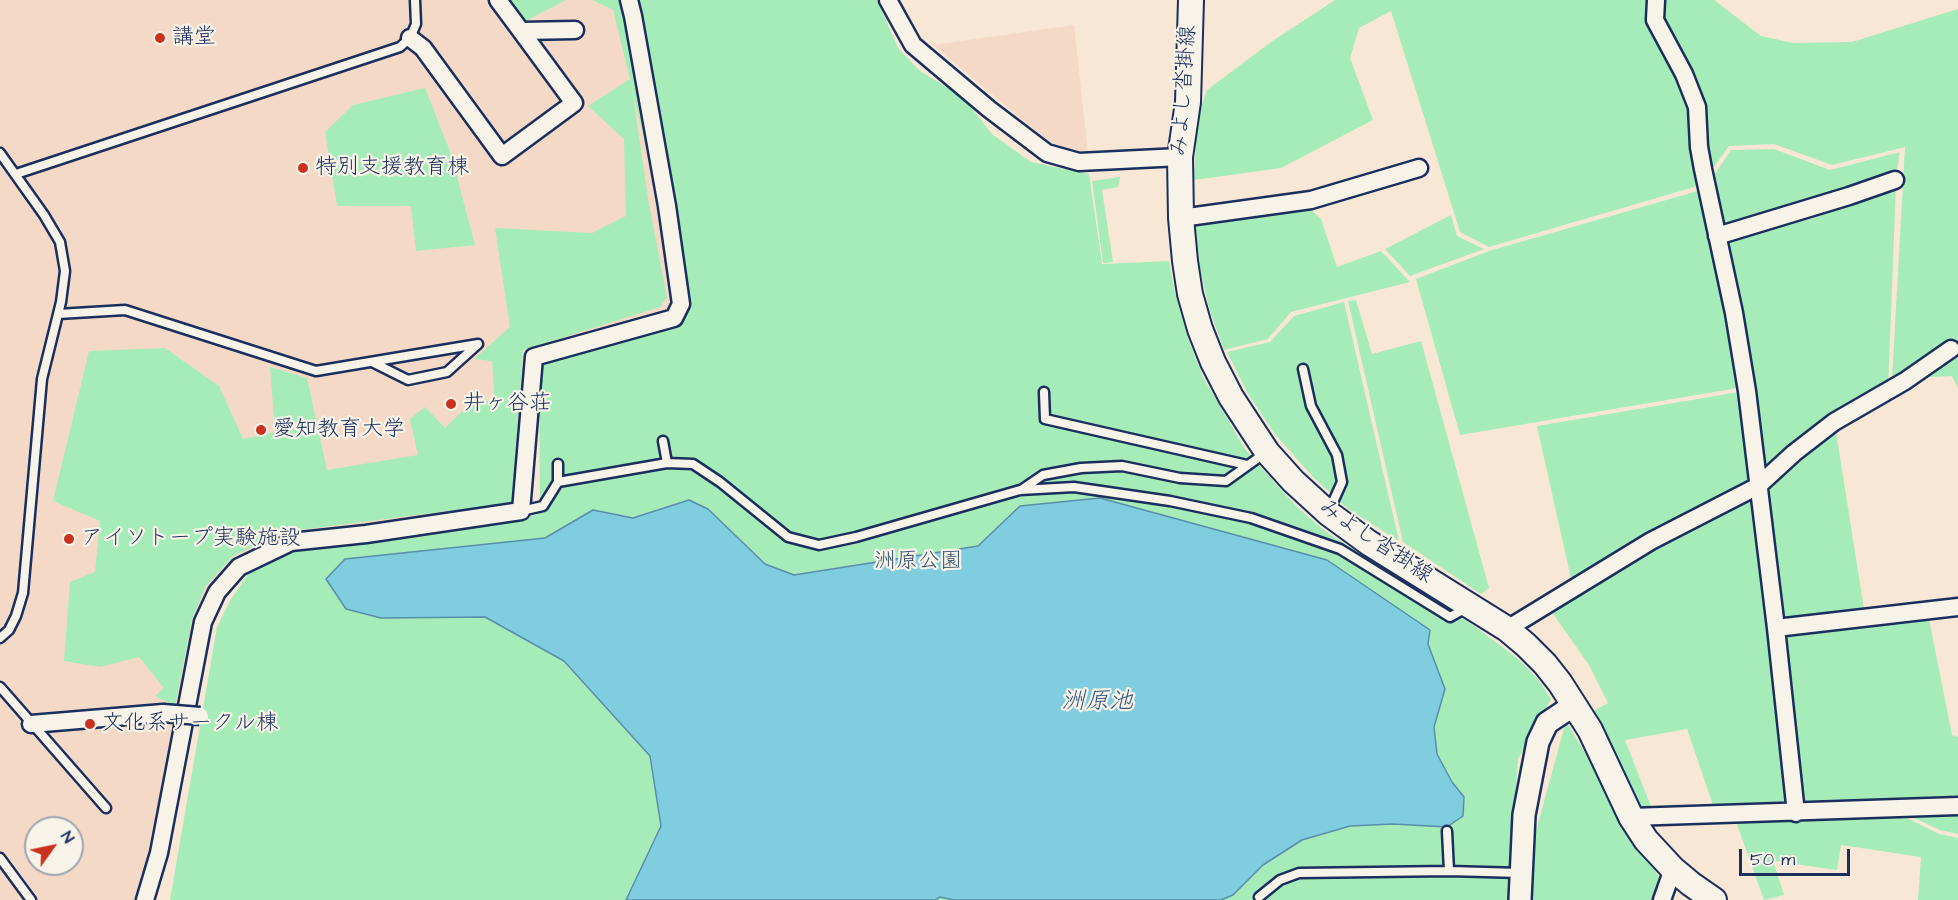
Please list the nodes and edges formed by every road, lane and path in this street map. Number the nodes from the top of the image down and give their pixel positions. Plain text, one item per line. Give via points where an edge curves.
1 (415, 0) edge
2 (498, 0) edge
3 (629, 0) edge
4 (888, 0) edge
5 (1191, 0) edge
6 (1656, 0) edge
7 (575, 30) dead end
8 (521, 31) junction
9 (410, 38) junction
10 (0, 153) edge
11 (1180, 157) junction
12 (1419, 168) dead end
13 (16, 174) junction
14 (1895, 180) dead end
15 (1181, 218) junction
16 (1717, 236) junction
17 (58, 314) junction
18 (1951, 350) dead end
19 (372, 362) junction
20 (1303, 369) dead end
21 (1044, 392) dead end
22 (663, 441) dead end
23 (1267, 452) junction
24 (667, 463) junction
25 (558, 464) dead end
26 (1247, 465) junction
27 (558, 482) junction
28 (1758, 486) junction
29 (1020, 490) junction
30 (521, 511) junction
31 (1328, 513) junction
32 (1470, 605) junction
33 (1958, 607) edge
34 (1776, 627) junction
35 (1507, 629) junction
36 (0, 638) edge
37 (0, 687) edge
38 (1574, 705) junction
39 (200, 716) dead end
40 (31, 724) junction
41 (1958, 806) edge
42 (106, 808) dead end
43 (1796, 813) junction
44 (1631, 817) junction
45 (1447, 831) dead end
46 (0, 858) edge
47 (1673, 868) junction
48 (1449, 871) junction
49 (1521, 873) junction
50 (1259, 897) dead end
51 (31, 900) edge
52 (145, 900) edge
53 (1520, 900) edge
54 (1662, 900) edge
55 (1714, 900) edge

1 - 9 lane via 416,24
2 - 8 street
3 - 30 street via 681,303 674,318 534,357
4 - 11 street via 914,45 1047,153 1079,162
5 - 11 main road, みよし沓掛線 via 1188,102
6 - 16 street via 1655,20 1697,107 1699,147
7 - 8 street
8 - 9 street via 574,103 502,156 423,48
9 - 13 lane via 400,46
10 - 13 lane
11 - 15 main road, みよし沓掛線
12 - 15 street via 1311,200
13 - 17 lane via 60,242 65,271
14 - 16 street
15 - 23 main road, みよし沓掛線 via 1190,294 1200,329 1231,397
16 - 28 street via 1747,391
17 - 19 lane via 125,310 316,371
17 - 36 lane via 42,379 23,593 9,630
18 - 28 street via 1834,422
19 - 19 lane via 408,356 478,344 447,372 408,380
20 - 31 lane via 1311,406 1337,455 1342,482
21 - 26 lane via 1045,419
22 - 24 lane
23 - 26 lane
23 - 31 main road, みよし沓掛線
24 - 27 lane
24 - 29 lane via 693,464 788,537 819,545
25 - 27 lane
26 - 29 lane via 1226,481 1180,478 1122,466 1081,468 1043,475
27 - 30 lane via 543,506
28 - 34 street
28 - 35 street via 1651,541
29 - 32 lane via 1074,486 1251,518 1340,549 1450,617
30 - 52 street via 291,542 239,567 217,592 203,622 159,853
31 - 32 main road, みよし沓掛線
32 - 35 main road, みよし沓掛線
33 - 34 street
34 - 43 street
35 - 38 main road, みよし沓掛線 via 1545,664
37 - 40 lane
38 - 44 main road, みよし沓掛線
38 - 49 street via 1547,723 1538,742 1524,815
39 - 40 street, bridge via 163,713
40 - 42 lane
41 - 43 street
43 - 44 street
44 - 47 main road, みよし沓掛線 via 1646,840
45 - 48 lane
46 - 51 lane
47 - 54 street
47 - 55 main road, みよし沓掛線
48 - 49 lane
48 - 50 lane via 1299,873 1280,880
49 - 53 street

